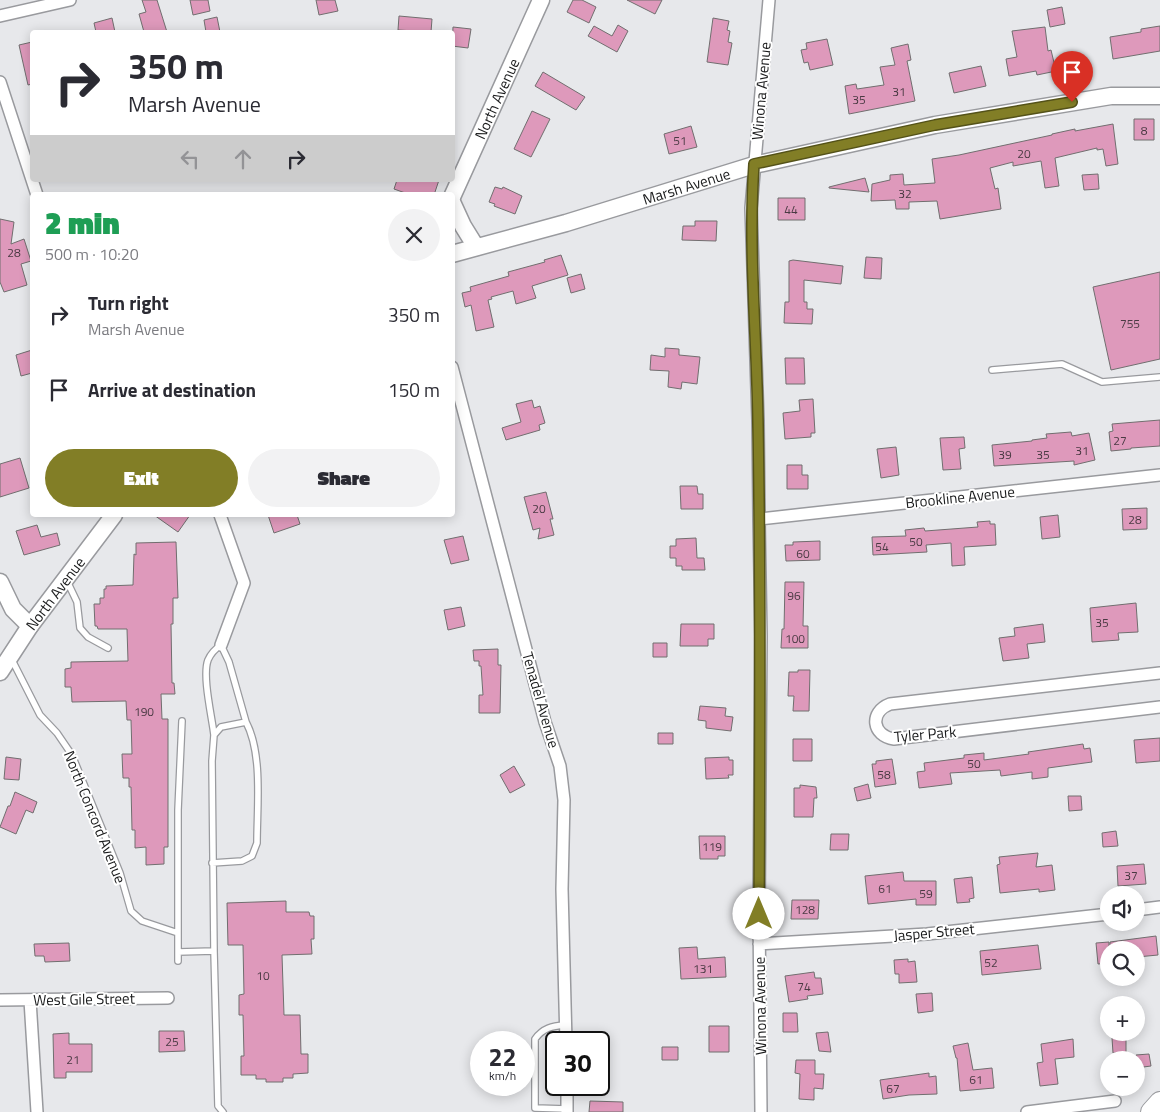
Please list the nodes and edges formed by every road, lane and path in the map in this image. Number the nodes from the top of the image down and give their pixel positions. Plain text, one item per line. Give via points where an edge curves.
1 (70, 0) edge
2 (541, 0) edge
3 (769, 0) edge
4 (0, 16) edge
5 (0, 82) edge
6 (1160, 96) edge
7 (754, 164) junction
8 (30, 174) edge
9 (455, 192) edge
10 (455, 209) edge
11 (476, 247) junction
12 (455, 253) edge
13 (992, 370) dead end
14 (455, 377) edge
15 (1160, 377) edge
16 (1160, 474) edge
17 (112, 517) edge
18 (221, 517) edge
19 (759, 519) junction
20 (66, 579) junction
21 (0, 582) edge
22 (30, 626) junction
23 (221, 645) junction
24 (108, 648) dead end
25 (10, 657) junction
26 (0, 672) edge
27 (1160, 673) edge
28 (1160, 708) edge
29 (182, 721) dead end
30 (246, 722) junction
31 (214, 735) junction
32 (212, 864) junction
33 (1160, 906) edge
34 (1145, 908) edge
35 (1100, 915) edge
36 (178, 933) junction
37 (759, 944) junction
38 (214, 951) junction
39 (178, 952) junction
40 (178, 961) dead end
41 (168, 998) dead end
42 (0, 1000) edge
43 (30, 1000) junction
44 (565, 1025) junction
45 (565, 1031) edge
46 (567, 1096) edge
47 (1115, 1101) dead end
48 (1160, 1102) edge
49 (535, 1110) edge
50 (567, 1111) edge
51 (37, 1112) edge
52 (223, 1112) edge
53 (761, 1112) edge
54 (1027, 1112) edge
55 (1151, 1112) edge

1 - 4 street
2 - 9 main road, North Avenue
3 - 7 street, Winona Avenue
5 - 8 street
6 - 7 main road, Marsh Avenue via 1111,96 955,122
7 - 11 main road, Marsh Avenue via 566,223
7 - 19 street, Winona Avenue via 751,208
10 - 11 main road
11 - 12 main road, Marsh Avenue
13 - 15 lane via 1062,364 1102,382
14 - 44 street, Tenadel Avenue via 545,722 560,766 564,800
16 - 19 street, Brookline Avenue
17 - 20 main road, North Avenue
18 - 23 street via 244,583
19 - 37 street, Winona Avenue
20 - 22 main road, North Avenue
20 - 24 lane via 77,602 80,628 88,637
21 - 22 main road via 13,609
22 - 25 main road, North Avenue
23 - 30 lane
23 - 31 lane via 207,661
25 - 26 main road, North Avenue
25 - 36 lane, North Concord Avenue via 40,715 72,755 120,873 131,911 142,921
27 - 28 street, Tyler Park via 890,704 880,710 876,726 883,736 894,739
29 - 36 lane
30 - 31 lane via 221,726
30 - 32 lane via 256,754 257,843 252,856 242,861
31 - 32 lane
32 - 38 lane
33 - 34 street
35 - 37 street, Jasper Street via 927,934
36 - 39 lane
37 - 53 street, Winona Avenue
38 - 39 lane
38 - 52 lane via 218,1106
39 - 40 lane
41 - 43 street, West Gile Street
42 - 43 street, West Gile Street
43 - 51 street
44 - 45 street, Tenadel Avenue
44 - 49 lane via 550,1026 534,1039
46 - 50 street
47 - 54 street
48 - 55 highway
49 - 50 lane

